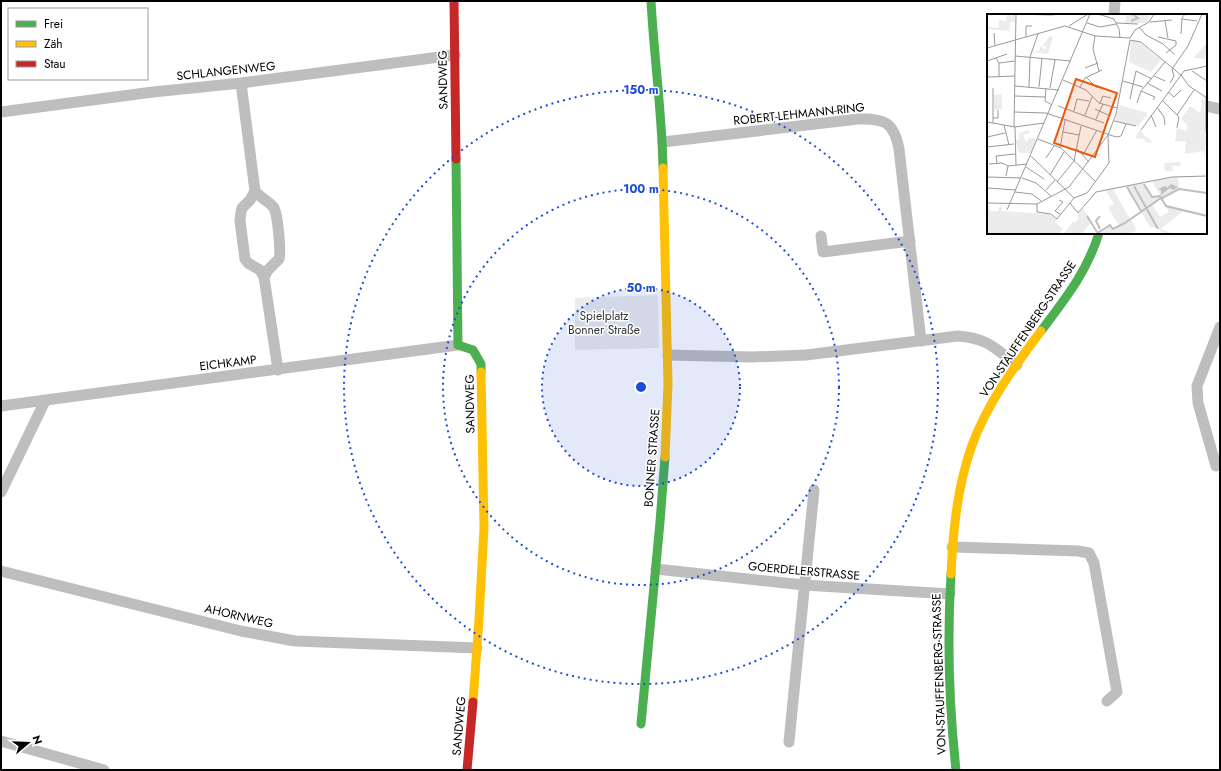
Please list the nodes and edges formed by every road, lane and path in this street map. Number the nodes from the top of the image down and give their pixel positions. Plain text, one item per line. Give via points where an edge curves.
1 (454, 1) edge
2 (651, 1) edge
3 (1115, 1) edge
4 (1114, 14) edge
5 (455, 55) junction
6 (242, 83) junction
7 (1207, 106) edge
8 (1220, 109) edge
9 (1, 112) edge
10 (663, 142) junction
11 (255, 191) junction
12 (1099, 234) edge
13 (821, 236) dead end
14 (910, 241) junction
15 (264, 277) junction
16 (1220, 327) edge
17 (921, 341) junction
18 (458, 345) junction
19 (668, 355) junction
20 (1017, 365) junction
21 (278, 370) junction
22 (45, 400) junction
23 (1, 406) edge
24 (1216, 466) dead end
25 (814, 490) dead end
26 (1, 492) edge
27 (952, 547) junction
28 (656, 569) junction
29 (1, 571) edge
30 (804, 585) junction
31 (950, 594) junction
32 (477, 648) junction
33 (1107, 701) dead end
34 (641, 724) dead end
35 (1, 741) edge
36 (788, 742) dead end
37 (104, 770) edge
38 (467, 770) edge
39 (956, 770) edge

1 - 5 street, SANDWEG
2 - 10 street, BONNER STRASSE via 654,64
3 - 4 street
5 - 6 street, SCHLANGENWEG
5 - 18 street, SANDWEG
6 - 9 street, SCHLANGENWEG
6 - 11 street
7 - 8 street
10 - 14 street, ROBERT-LEHMANN-RING via 858,119 886,122 897,139
10 - 19 street, BONNER STRASSE
11 - 15 street via 242,208 240,221 245,259 260,270
11 - 15 street via 273,208 280,249 279,259
12 - 20 street, VON-STAUFFENBERG-STRASSE via 1081,277
13 - 14 street via 823,252
14 - 17 street, ROBERT-LEHMANN-RING
15 - 21 street
16 - 24 street via 1197,386 1198,403
17 - 19 street via 799,355
17 - 20 street via 958,336 971,337 988,343
18 - 21 street, EICHKAMP
18 - 32 street, SANDWEG via 472,350 481,364 484,528
19 - 28 street, BONNER STRASSE via 667,425
20 - 27 street, VON-STAUFFENBERG-STRASSE via 989,409 966,463 956,505
21 - 22 street, EICHKAMP
22 - 23 street, EICHKAMP
22 - 26 street
25 - 30 street
27 - 31 street, VON-STAUFFENBERG-STRASSE
27 - 33 street via 1089,553 1095,568 1117,692
28 - 30 street, GOERDELERSTRASSE
28 - 34 street, BONNER STRASSE
29 - 32 street, AHORNWEG via 275,638 308,642
30 - 31 street, GOERDELERSTRASSE
30 - 36 street
31 - 39 street, VON-STAUFFENBERG-STRASSE via 950,683
32 - 38 street, SANDWEG
35 - 37 street

